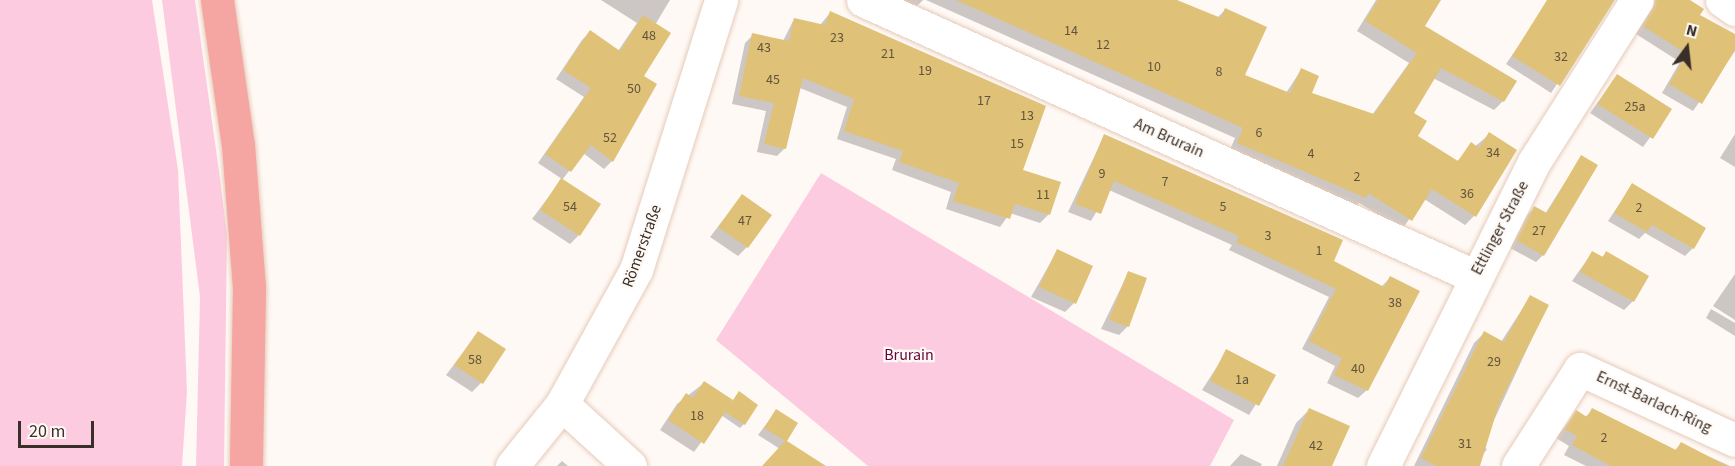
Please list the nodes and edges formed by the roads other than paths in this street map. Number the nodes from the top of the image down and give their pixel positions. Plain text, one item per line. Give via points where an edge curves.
1 (218, 0) edge
2 (721, 0) edge
3 (863, 0) edge
4 (1637, 0) edge
5 (1722, 0) edge
6 (1735, 9) edge
7 (1474, 276) junction
8 (562, 404) junction
9 (1735, 440) edge
10 (246, 466) edge
11 (512, 466) edge
12 (630, 466) edge
13 (1383, 466) edge
14 (1518, 466) edge

1 - 10 main road via 238,146 250,298
2 - 8 street, Römerstraße via 636,270
3 - 7 street, Am Brurain
4 - 7 street, Ettlinger Straße via 1534,162
5 - 6 street
7 - 13 street, Ettlinger Straße
8 - 11 street, Römerstraße
8 - 12 street
9 - 14 street, Ernst-Barlach-Ring via 1580,369

